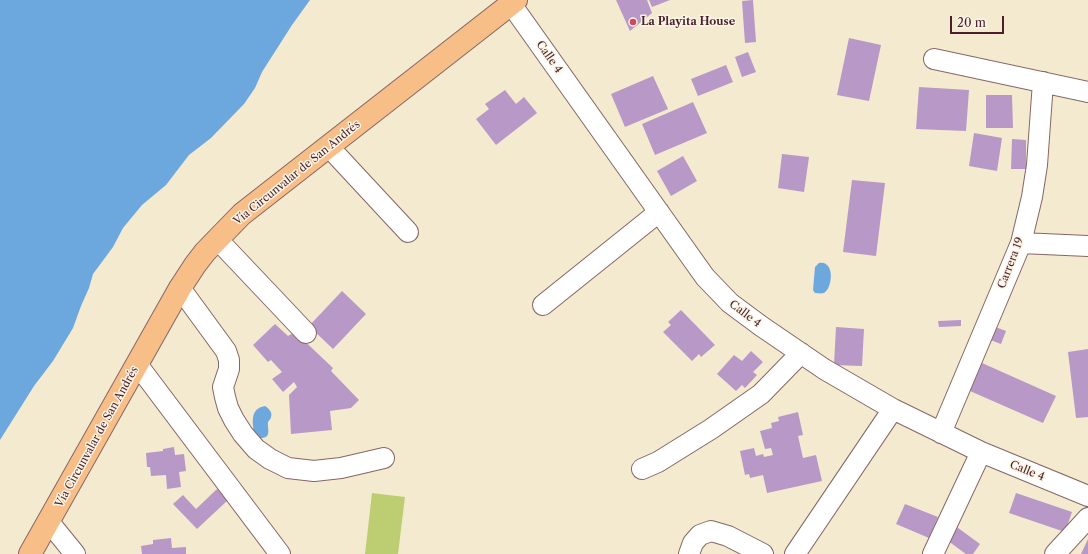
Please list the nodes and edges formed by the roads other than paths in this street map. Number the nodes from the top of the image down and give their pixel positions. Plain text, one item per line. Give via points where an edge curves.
1 (513, 2) edge
2 (934, 59) dead end
3 (1042, 82) junction
4 (1088, 92) edge
5 (329, 147) junction
6 (659, 212) junction
7 (408, 232) dead end
8 (217, 239) junction
9 (1021, 243) junction
10 (1088, 246) edge
11 (180, 288) junction
12 (543, 305) dead end
13 (306, 333) dead end
14 (801, 353) junction
15 (137, 364) junction
16 (893, 409) junction
17 (941, 433) junction
18 (981, 452) junction
19 (384, 458) dead end
20 (642, 469) dead end
21 (1088, 496) edge
22 (1088, 518) edge
23 (49, 522) junction
24 (30, 554) edge
25 (75, 554) edge
26 (280, 554) edge
27 (689, 554) edge
28 (763, 554) edge
29 (795, 554) edge
30 (934, 554) edge
31 (1055, 554) edge

1 - 5 highway, Vía Circunvalar de San Andrés
1 - 6 street, Calle 4
2 - 3 street
3 - 4 street
3 - 9 street, Carrera 19 via 1037,165
5 - 7 street
5 - 8 highway, Vía Circunvalar de San Andrés via 242,214
6 - 12 street
6 - 14 street, Calle 4 via 705,277 730,303
8 - 11 highway, Vía Circunvalar de San Andrés
8 - 13 street
9 - 10 street
9 - 17 street, Carrera 19
11 - 15 highway, Vía Circunvalar de San Andrés
11 - 19 street via 226,351 229,368 223,388 224,397 234,420 256,449 288,468 314,471
14 - 16 street, Calle 4
14 - 20 street via 761,394 711,429
15 - 23 highway, Vía Circunvalar de San Andrés
15 - 26 street
16 - 17 street, Calle 4
16 - 29 street
17 - 18 street, Calle 4
18 - 21 street, Calle 4
18 - 30 street
22 - 31 street
23 - 24 highway, Vía Circunvalar de San Andrés
23 - 25 street
27 - 28 street via 693,543 700,535 711,531 728,536

